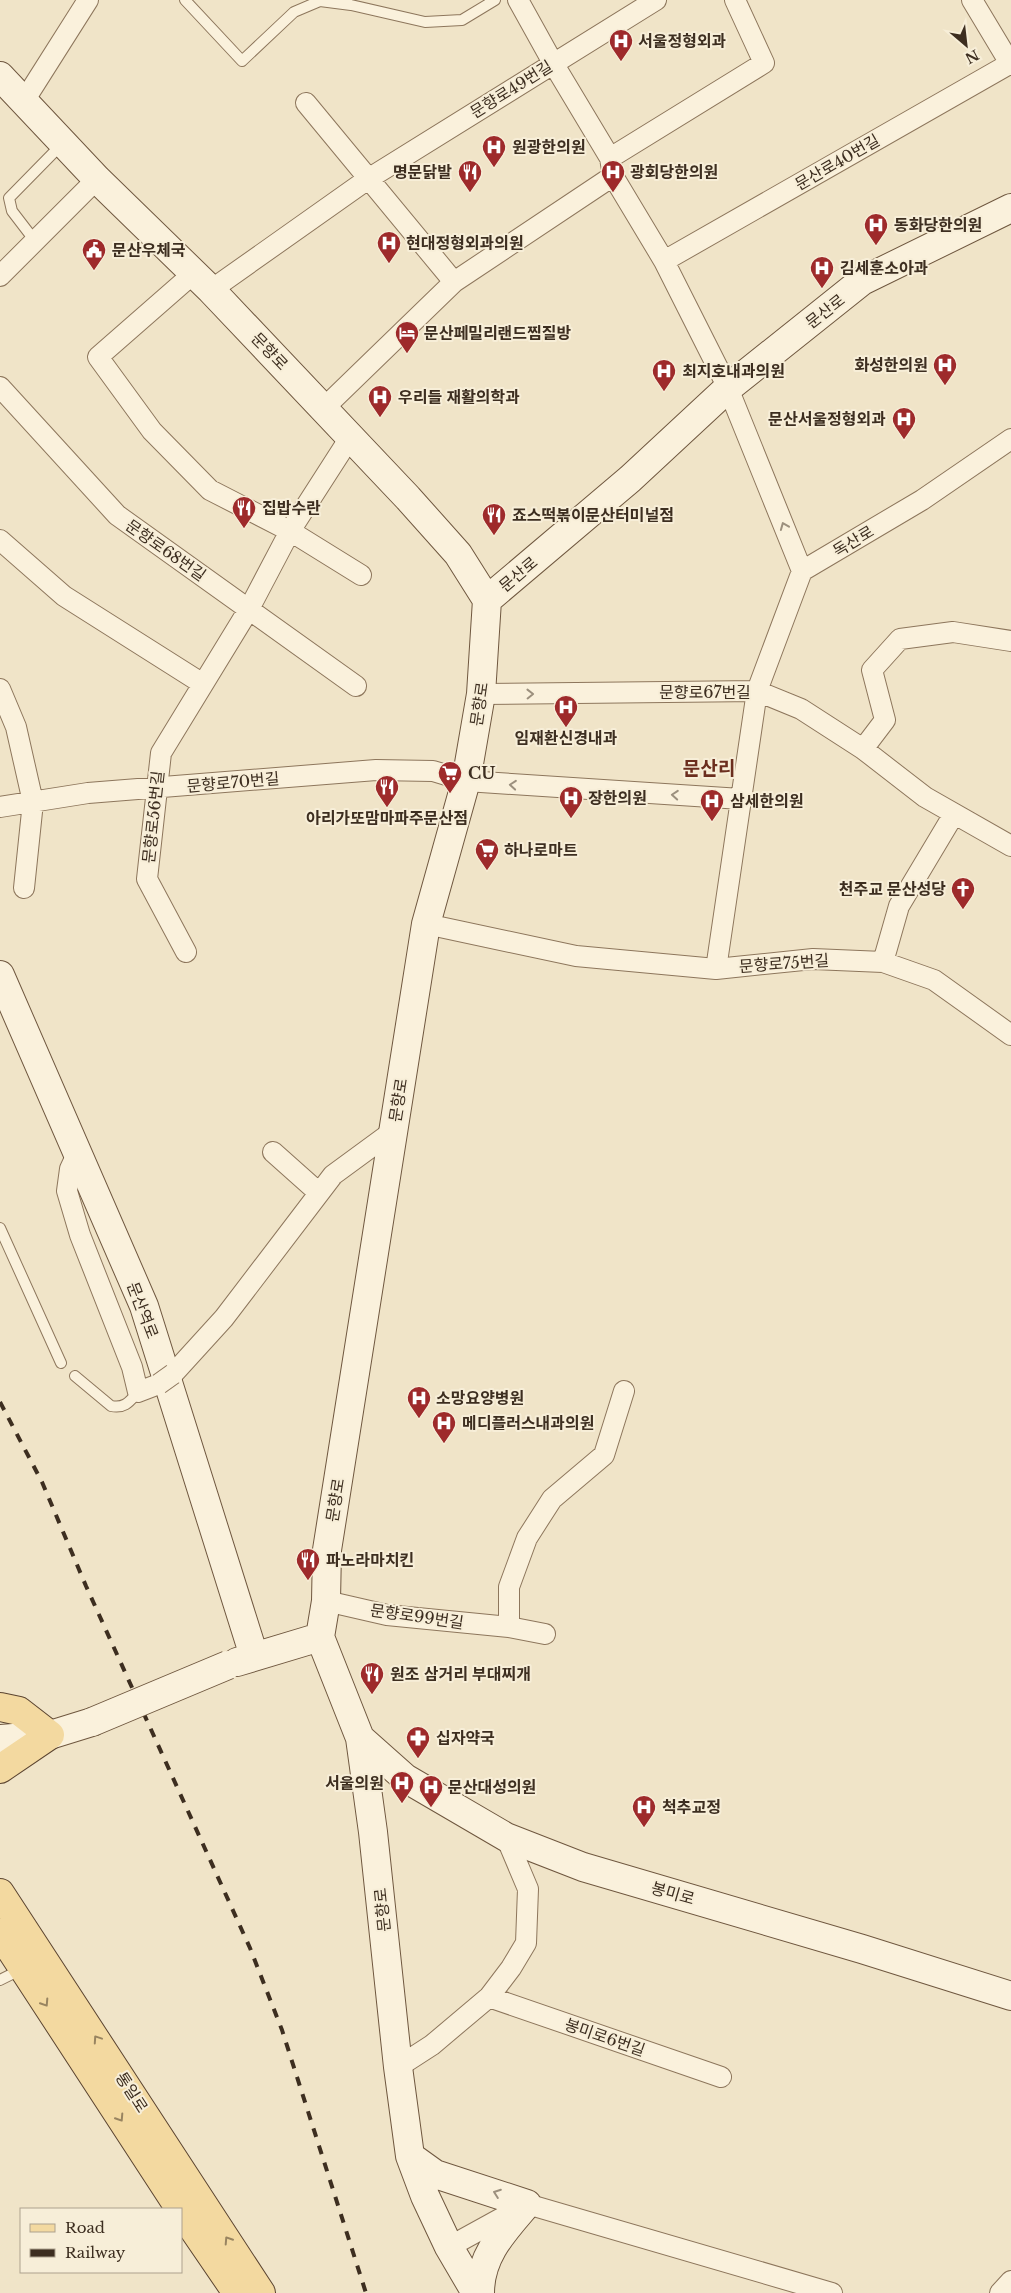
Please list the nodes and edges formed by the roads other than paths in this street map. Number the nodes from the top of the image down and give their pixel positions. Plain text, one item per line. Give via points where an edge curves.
1 (88, 0) edge
2 (185, 0) edge
3 (495, 0) edge
4 (518, 0) edge
5 (656, 0) edge
6 (735, 0) edge
7 (972, 0) edge
8 (553, 62) junction
9 (1011, 64) edge
10 (10, 90) edge
11 (306, 103) dead end
12 (63, 144) junction
13 (611, 167) junction
14 (97, 179) junction
15 (368, 179) junction
16 (1011, 208) edge
17 (35, 241) junction
18 (664, 261) junction
19 (0, 276) edge
20 (203, 282) junction
21 (454, 282) junction
22 (0, 387) edge
23 (728, 388) junction
24 (324, 408) junction
25 (351, 436) junction
26 (1011, 439) edge
27 (290, 531) junction
28 (0, 540) edge
29 (802, 571) junction
30 (361, 575) dead end
31 (487, 600) junction
32 (249, 609) junction
33 (1011, 641) edge
34 (203, 684) junction
35 (356, 686) dead end
36 (0, 689) edge
37 (757, 691) junction
38 (481, 694) junction
39 (863, 749) junction
40 (466, 781) junction
41 (156, 789) junction
42 (741, 799) junction
43 (33, 802) junction
44 (0, 806) edge
45 (954, 814) junction
46 (1011, 846) edge
47 (24, 888) dead end
48 (426, 924) junction
49 (186, 952) dead end
50 (883, 962) junction
51 (716, 969) junction
52 (0, 975) edge
53 (1011, 1035) edge
54 (393, 1131) junction
55 (273, 1152) dead end
56 (77, 1154) junction
57 (319, 1193) junction
58 (0, 1228) edge
59 (61, 1363) dead end
60 (75, 1376) dead end
61 (624, 1391) dead end
62 (138, 1392) junction
63 (326, 1601) junction
64 (509, 1628) junction
65 (545, 1634) dead end
66 (320, 1637) junction
67 (254, 1656) junction
68 (0, 1707) edge
69 (50, 1736) junction
70 (360, 1738) junction
71 (0, 1739) edge
72 (0, 1769) edge
73 (506, 1837) junction
74 (0, 1893) edge
75 (0, 1933) edge
76 (11, 1974) edge
77 (1011, 1996) edge
78 (489, 1997) junction
79 (398, 2067) junction
80 (721, 2077) dead end
81 (410, 2156) junction
82 (527, 2204) junction
83 (180, 2208) edge
84 (182, 2211) edge
85 (449, 2247) junction
86 (1011, 2282) edge
87 (237, 2293) edge
88 (262, 2293) edge
89 (478, 2293) edge
90 (832, 2293) edge
91 (1000, 2293) edge

1 - 10 street
2 - 3 lane via 242,61 294,12 320,1 425,22 462,20
4 - 8 street
5 - 8 street, 문향로49번길
6 - 13 street via 764,63
7 - 9 street
8 - 13 street
8 - 15 street, 문향로49번길
9 - 18 street, 문산로40번길
10 - 12 street, 문향로
11 - 15 street
12 - 14 street, 문향로
12 - 17 lane via 9,198 12,211
13 - 18 street
13 - 21 street
14 - 17 street
14 - 20 street, 문향로
15 - 20 street, 문향로49번길
15 - 21 street
16 - 23 street, 문산로 via 862,282
17 - 19 street
18 - 23 street
20 - 24 street, 문향로
20 - 27 street, 문향로49번길 via 98,357 152,431 210,490
21 - 24 street
22 - 32 street, 문향로68번길 via 116,515
29 -> 23 street
23 - 31 street, 문산로 via 630,479
24 - 25 street, 문향로
25 - 27 street, 문향로56번길
25 - 31 street, 문향로 via 458,554
26 - 29 street, 독산로 via 922,500
27 - 30 street
27 - 32 street, 문향로56번길
28 - 34 street via 64,596
29 - 37 street
31 - 38 street, 문향로
32 - 34 street, 문향로56번길
32 - 35 street, 문향로68번길
33 - 39 street via 953,632 900,639 872,670 884,720
34 - 41 street, 문향로56번길 via 161,753
36 - 43 street via 16,727
38 -> 37 street, 문향로67번길
37 - 39 street, 문향로67번길 via 801,709
37 - 42 street, 문향로75번길
38 - 40 street, 문향로
39 - 45 street, 문향로67번길 via 925,797
40 - 41 street, 문향로70번길 via 433,770 376,770
42 -> 40 street, 문향로70번길
40 - 48 street, 문향로
41 - 43 street, 문향로70번길 via 88,793
41 - 49 street, 문향로56번길 via 147,879
42 - 51 street, 문향로75번길
43 - 44 street, 문향로70번길
43 - 47 street
45 - 46 street, 문향로67번길
45 - 50 street via 899,906
48 - 51 street, 문향로75번길 via 576,956
48 - 54 street, 문향로
50 - 51 street, 문향로75번길 via 813,958
50 - 53 street, 문향로75번길 via 934,980
52 - 56 street, 문산역로
54 - 57 street via 333,1175
54 - 63 street, 문향로 via 327,1550
55 - 57 street
56 - 62 street via 70,1169 67,1191 80,1235 132,1367
56 - 67 street, 문산역로 via 144,1306
57 - 62 street via 224,1318 166,1379
58 - 59 lane
60 - 62 lane via 111,1406 118,1408 125,1406
61 - 64 street via 604,1456 552,1499 527,1538 509,1587
63 - 64 street, 문향로99번길 via 387,1615
63 - 66 street, 문향로
64 - 65 street, 문향로99번길
66 - 67 street
66 - 70 street, 문향로
67 - 69 street, bridge
68 - 69 main road via 19,1711
69 - 71 street
69 - 72 main road
70 - 73 street, 봉미로 via 405,1778
70 - 79 street, 문향로 via 374,1832
73 - 77 street, 봉미로 via 583,1867
73 - 78 street via 528,1888 526,1943
88 -> 74 main road, 통일로
75 - 76 main road, 통일로
76 -> 83 main road, 통일로
78 - 79 street via 432,2045
78 - 80 street, 봉미로6번길
79 - 81 street, 문향로
82 -> 81 street via 435,2174
81 - 85 street, 문향로
82 - 85 street
82 - 89 street via 497,2238 485,2262
82 - 90 street
84 - 87 main road, 통일로
85 - 89 street, 문향로
86 - 91 street

